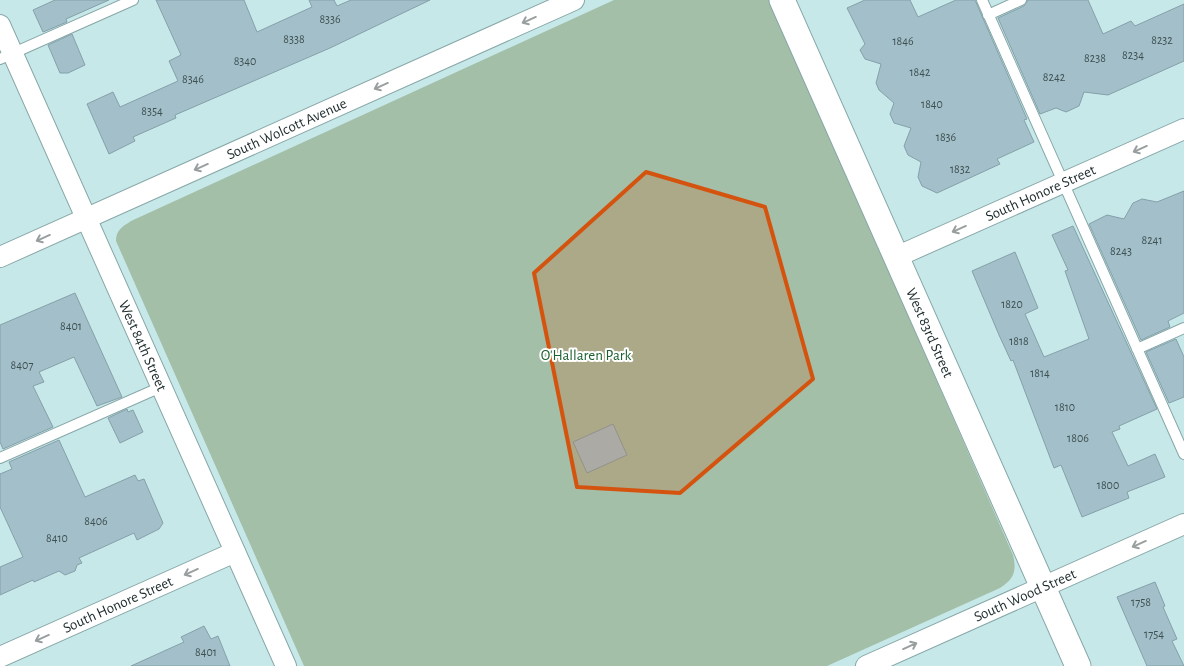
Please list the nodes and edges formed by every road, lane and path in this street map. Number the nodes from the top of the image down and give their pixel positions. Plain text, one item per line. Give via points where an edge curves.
1 (133, 0) edge
2 (574, 0) edge
3 (782, 0) edge
4 (982, 0) edge
5 (1021, 0) edge
6 (988, 15) junction
7 (0, 25) edge
8 (6, 56) edge
9 (1184, 129) edge
10 (1063, 184) junction
11 (86, 219) junction
12 (0, 257) edge
13 (896, 257) junction
14 (1184, 328) edge
15 (1137, 349) junction
16 (161, 387) junction
17 (1184, 454) edge
18 (0, 458) edge
19 (1184, 524) edge
20 (235, 552) junction
21 (1043, 587) junction
22 (0, 657) edge
23 (877, 664) edge
24 (286, 666) edge
25 (1078, 666) edge

1 - 8 lane
2 -> 11 street, South Wolcott Avenue
3 - 13 street, West 83rd Street
4 - 6 lane
5 - 6 lane
6 - 10 lane
7 - 8 street, West 84th Street
8 - 11 street, West 84th Street
9 -> 10 street, South Honore Street
10 -> 13 street, South Honore Street
10 - 15 lane
11 -> 12 street, South Wolcott Avenue
11 - 16 street, West 84th Street
13 - 21 street, West 83rd Street
14 - 15 lane
15 - 17 lane
16 - 18 lane
16 - 20 street, West 84th Street
19 -> 21 street, South Wood Street
20 -> 22 street, South Honore Street
20 - 24 street, West 84th Street
23 -> 21 street, South Wood Street
21 - 25 street, West 83rd Street

